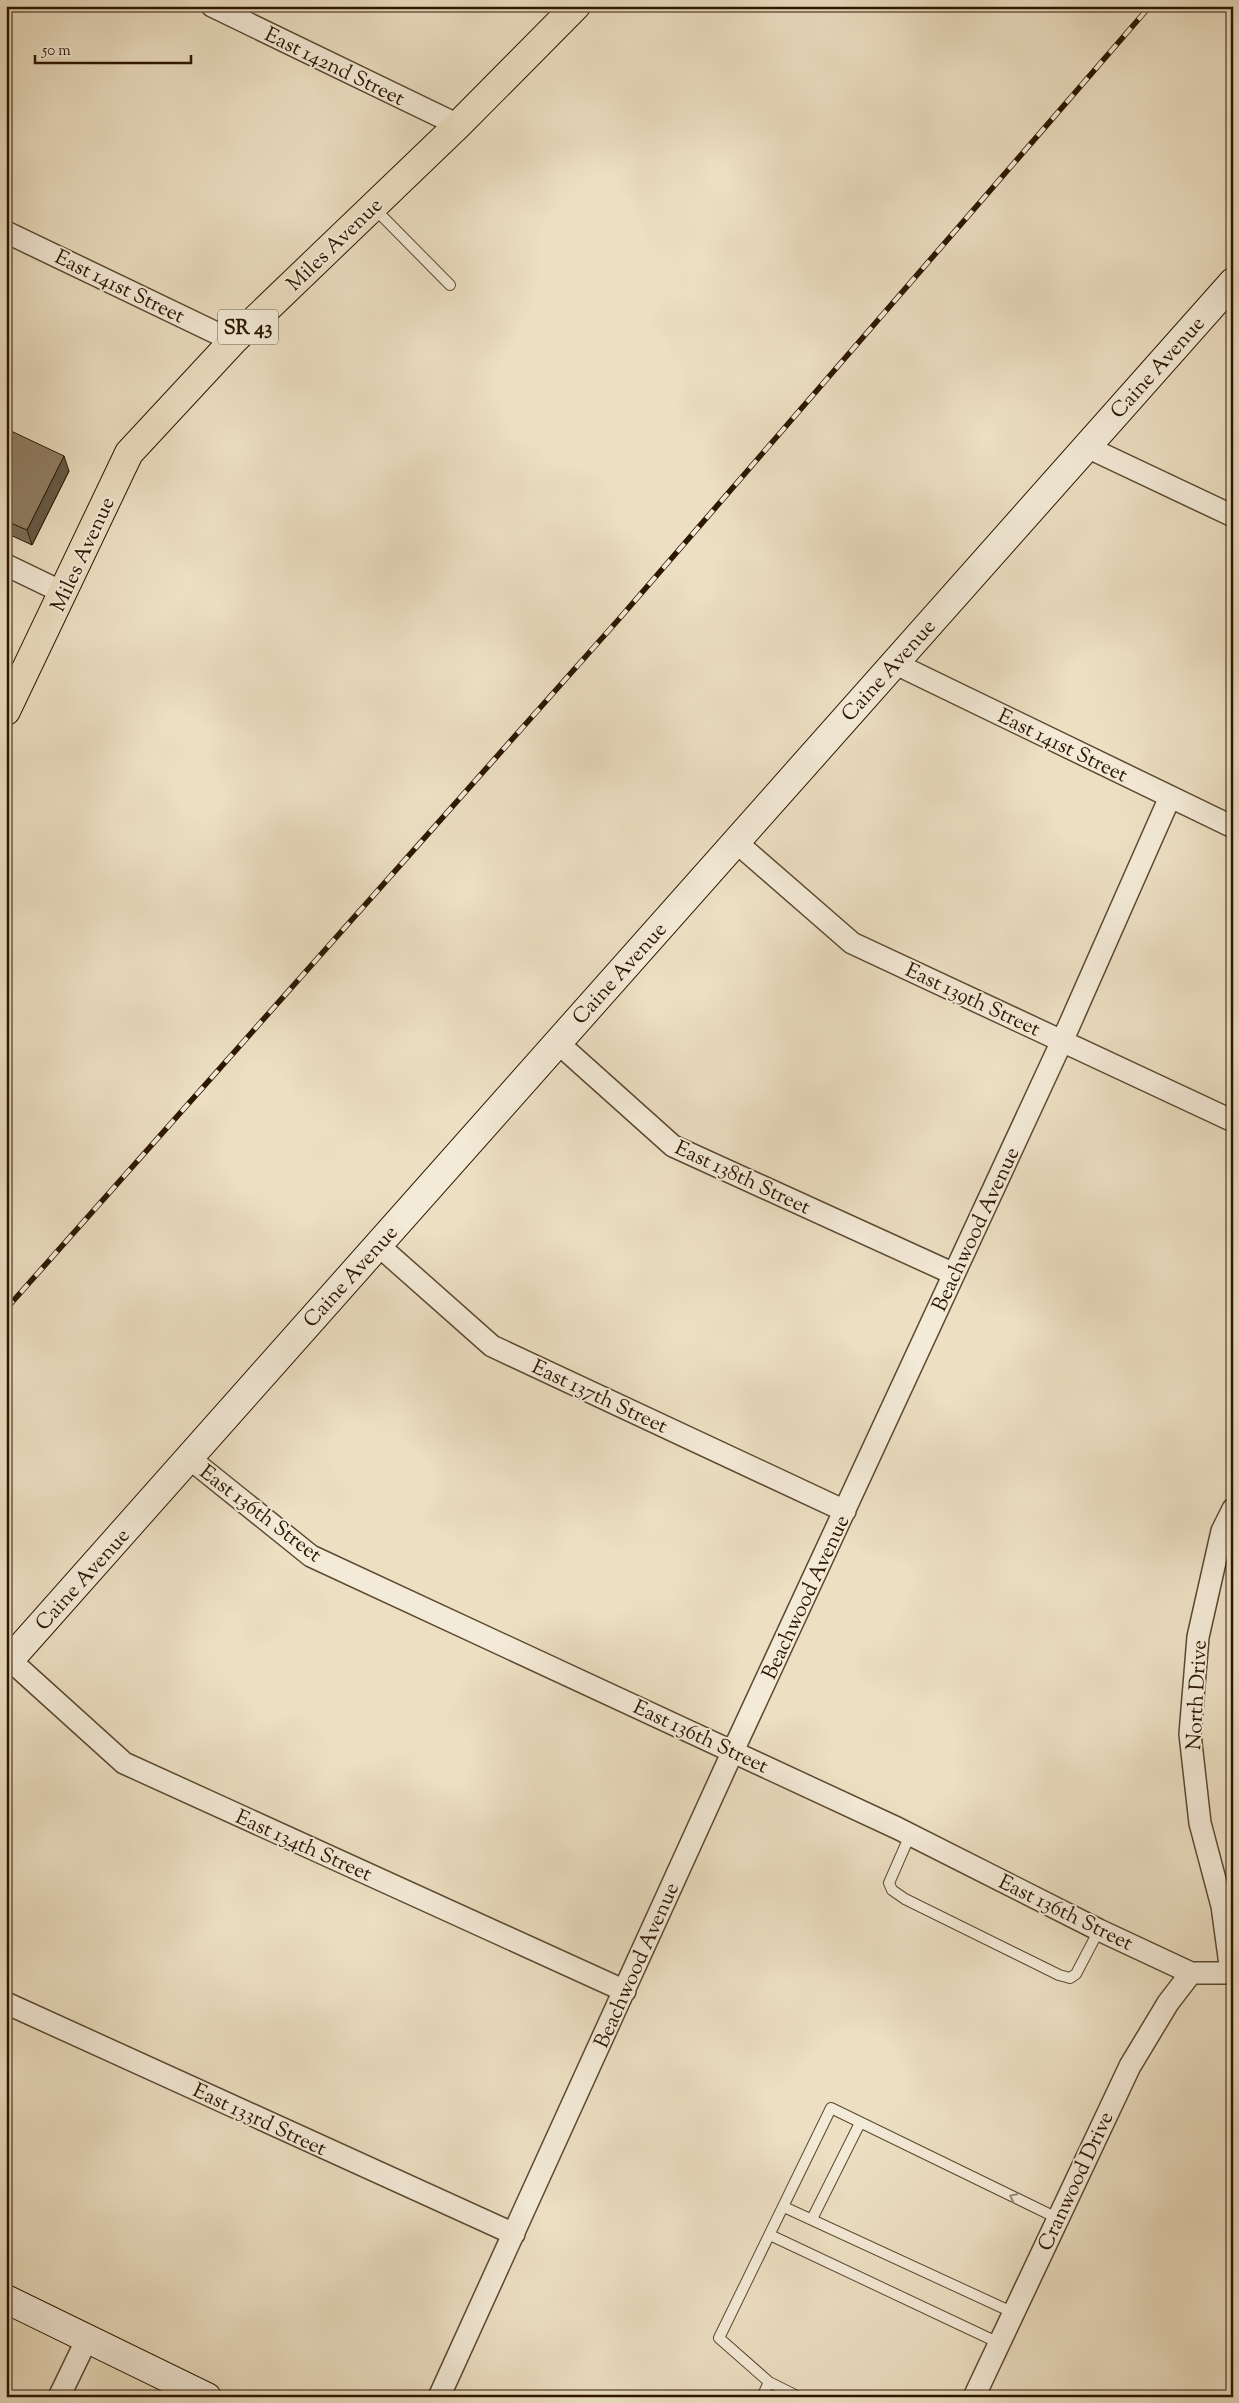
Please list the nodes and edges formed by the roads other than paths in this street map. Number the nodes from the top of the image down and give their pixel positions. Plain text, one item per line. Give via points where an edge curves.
1 (212, 6) edge
2 (576, 6) edge
3 (458, 125) junction
4 (373, 207) junction
5 (6, 232) edge
6 (1233, 282) edge
7 (450, 285) dead end
8 (233, 341) junction
9 (1087, 446) junction
10 (1233, 516) edge
11 (6, 565) edge
12 (64, 593) junction
13 (894, 663) junction
14 (6, 711) edge
15 (1170, 797) junction
16 (1233, 827) edge
17 (736, 842) junction
18 (1062, 1041) junction
19 (558, 1043) junction
20 (1233, 1121) edge
21 (378, 1245) junction
22 (954, 1274) junction
23 (189, 1458) junction
24 (1233, 1509) edge
25 (845, 1511) junction
26 (8, 1662) edge
27 (733, 1751) junction
28 (910, 1835) junction
29 (1099, 1930) junction
30 (1232, 1972) edge
31 (1191, 1973) junction
32 (625, 1991) junction
33 (6, 2003) edge
34 (860, 2123) junction
35 (784, 2207) junction
36 (1057, 2218) junction
37 (812, 2219) junction
38 (514, 2234) junction
39 (770, 2235) junction
40 (6, 2299) edge
41 (1014, 2313) junction
42 (87, 2339) junction
43 (1000, 2343) junction
44 (769, 2382) junction
45 (60, 2397) edge
46 (207, 2397) edge
47 (439, 2397) edge
48 (762, 2397) edge
49 (799, 2397) edge
50 (974, 2397) edge

1 - 3 street, East 142nd Street
2 - 3 main road, Miles Avenue / SR 43
3 - 4 main road, Miles Avenue / SR 43
4 - 7 lane
4 - 8 main road, Miles Avenue / SR 43
5 - 8 street, East 141st Street
6 - 9 street, Caine Avenue
8 - 12 main road, Miles Avenue / SR 43 via 129,453
9 - 10 street
9 - 13 street, Caine Avenue
11 - 12 street
12 - 14 main road, Miles Avenue / SR 43
13 - 15 street, East 141st Street
13 - 17 street, Caine Avenue
15 - 16 street, East 141st Street
15 - 18 street, Beachwood Avenue
17 - 18 street, East 139th Street via 852,943
17 - 19 street, Caine Avenue
18 - 20 street, East 139th Street
18 - 22 street, Beachwood Avenue
19 - 21 street, Caine Avenue
19 - 22 street, East 138th Street via 673,1146
21 - 23 street, Caine Avenue
21 - 25 street, East 137th Street via 492,1346
22 - 25 street, Beachwood Avenue
23 - 26 street, Caine Avenue
23 - 27 street, East 136th Street via 311,1556
24 - 30 street, North Drive via 1222,1531 1198,1637 1190,1734 1200,1824 1222,1906
25 - 27 street, Beachwood Avenue
26 - 32 street, East 134th Street via 124,1763
27 - 28 street, East 136th Street
27 - 32 street, Beachwood Avenue
28 - 29 street, East 136th Street
28 - 29 lane via 889,1883 892,1890 905,1899 1059,1976 1070,1978 1076,1974
29 - 31 street, East 136th Street
30 - 31 street, East 136th Street
31 - 36 street, Cranwood Drive via 1168,2003 1130,2066
32 - 38 street, Beachwood Avenue
33 - 38 street, East 133rd Street
34 - 35 lane via 831,2108
36 -> 34 lane
34 - 37 lane
35 - 37 lane
35 - 39 lane
36 - 41 street, Cranwood Drive
37 - 41 lane
38 - 47 street, Beachwood Avenue
39 - 43 lane
39 - 44 lane via 719,2338
40 - 42 street
41 - 43 street, Cranwood Drive
42 - 45 street
42 - 46 street
43 - 50 street, Cranwood Drive
44 - 48 lane
44 - 49 lane

